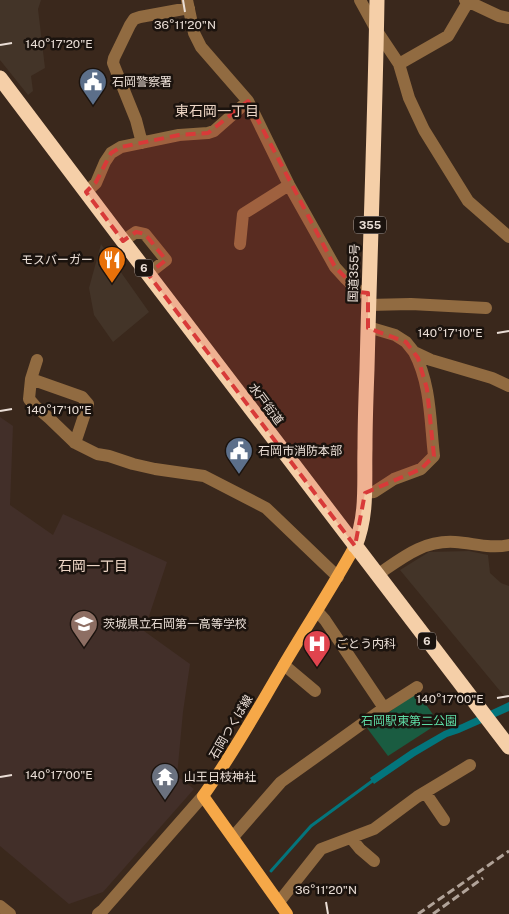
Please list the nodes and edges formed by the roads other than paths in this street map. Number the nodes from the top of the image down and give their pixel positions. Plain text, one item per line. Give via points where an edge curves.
1 (360, 0) edge
2 (377, 0) edge
3 (469, 1) edge
4 (188, 4) edge
5 (509, 18) edge
6 (377, 31) junction
7 (399, 64) junction
8 (0, 78) edge
9 (248, 101) junction
10 (142, 142) junction
11 (289, 185) junction
12 (86, 192) junction
13 (509, 237) edge
14 (123, 241) junction
15 (240, 244) dead end
16 (148, 274) junction
17 (368, 299) junction
18 (486, 308) dead end
19 (368, 327) junction
20 (414, 352) junction
21 (37, 360) dead end
22 (32, 379) junction
23 (509, 386) edge
24 (75, 443) junction
25 (365, 493) junction
26 (509, 545) edge
27 (355, 546) junction
28 (377, 575) junction
29 (338, 576) junction
30 (317, 611) junction
31 (284, 665) junction
32 (417, 687) dead end
33 (315, 691) dead end
34 (384, 708) junction
35 (509, 747) edge
36 (470, 765) dead end
37 (425, 792) junction
38 (203, 796) junction
39 (444, 820) dead end
40 (233, 837) junction
41 (350, 838) junction
42 (374, 861) dead end
43 (279, 902) junction
44 (0, 906) edge
45 (10, 914) edge
46 (98, 914) edge
47 (288, 914) edge

1 - 6 street
2 - 6 highway, 国道355号 / 355
3 - 5 street
3 - 7 street via 448,36
4 - 9 street via 194,33 201,47
4 - 10 street via 134,19 114,58 113,63
6 - 7 street
6 - 17 highway, 国道355号 / 355
7 - 13 street via 409,98 424,130 468,201
8 - 12 highway, 水戸街道 / 6
9 - 10 street via 208,134
9 - 11 street
10 - 12 street via 111,153 96,182
11 - 15 street via 243,214
11 - 17 street via 335,267
12 - 14 highway, 水戸街道 / 6
14 - 16 highway, 水戸街道 / 6
14 - 16 street via 136,232 145,234 166,260
16 - 27 highway, 水戸街道 / 6
17 - 18 street
17 - 19 highway, 国道355号 / 355
19 - 20 street via 395,335
19 - 25 highway, 国道355号 / 355
20 - 23 street
20 - 25 street via 427,390 434,456 421,469 394,479 374,492
21 - 22 street
22 - 24 street via 29,399
22 - 24 street via 82,397 88,404
24 - 29 street via 97,454 133,464 204,476 266,508
25 - 27 highway, 国道355号 / 355 via 362,523
26 - 28 street via 493,547 453,542 428,545 408,553
27 - 28 highway, 水戸街道 / 6
27 - 29 main road, 石岡つくば線
28 - 35 highway, 水戸街道 / 6
29 - 30 main road, 石岡つくば線
30 - 31 main road, 石岡つくば線
30 - 34 street
31 - 33 street
31 - 38 main road, 石岡つくば線 via 235,750
32 - 34 street
34 - 40 street via 281,782
36 - 37 street
37 - 39 street
37 - 41 street via 374,828
38 - 40 main road
38 - 46 street
40 - 43 main road
41 - 42 street
41 - 43 street via 321,849
43 - 47 main road
44 - 45 street

